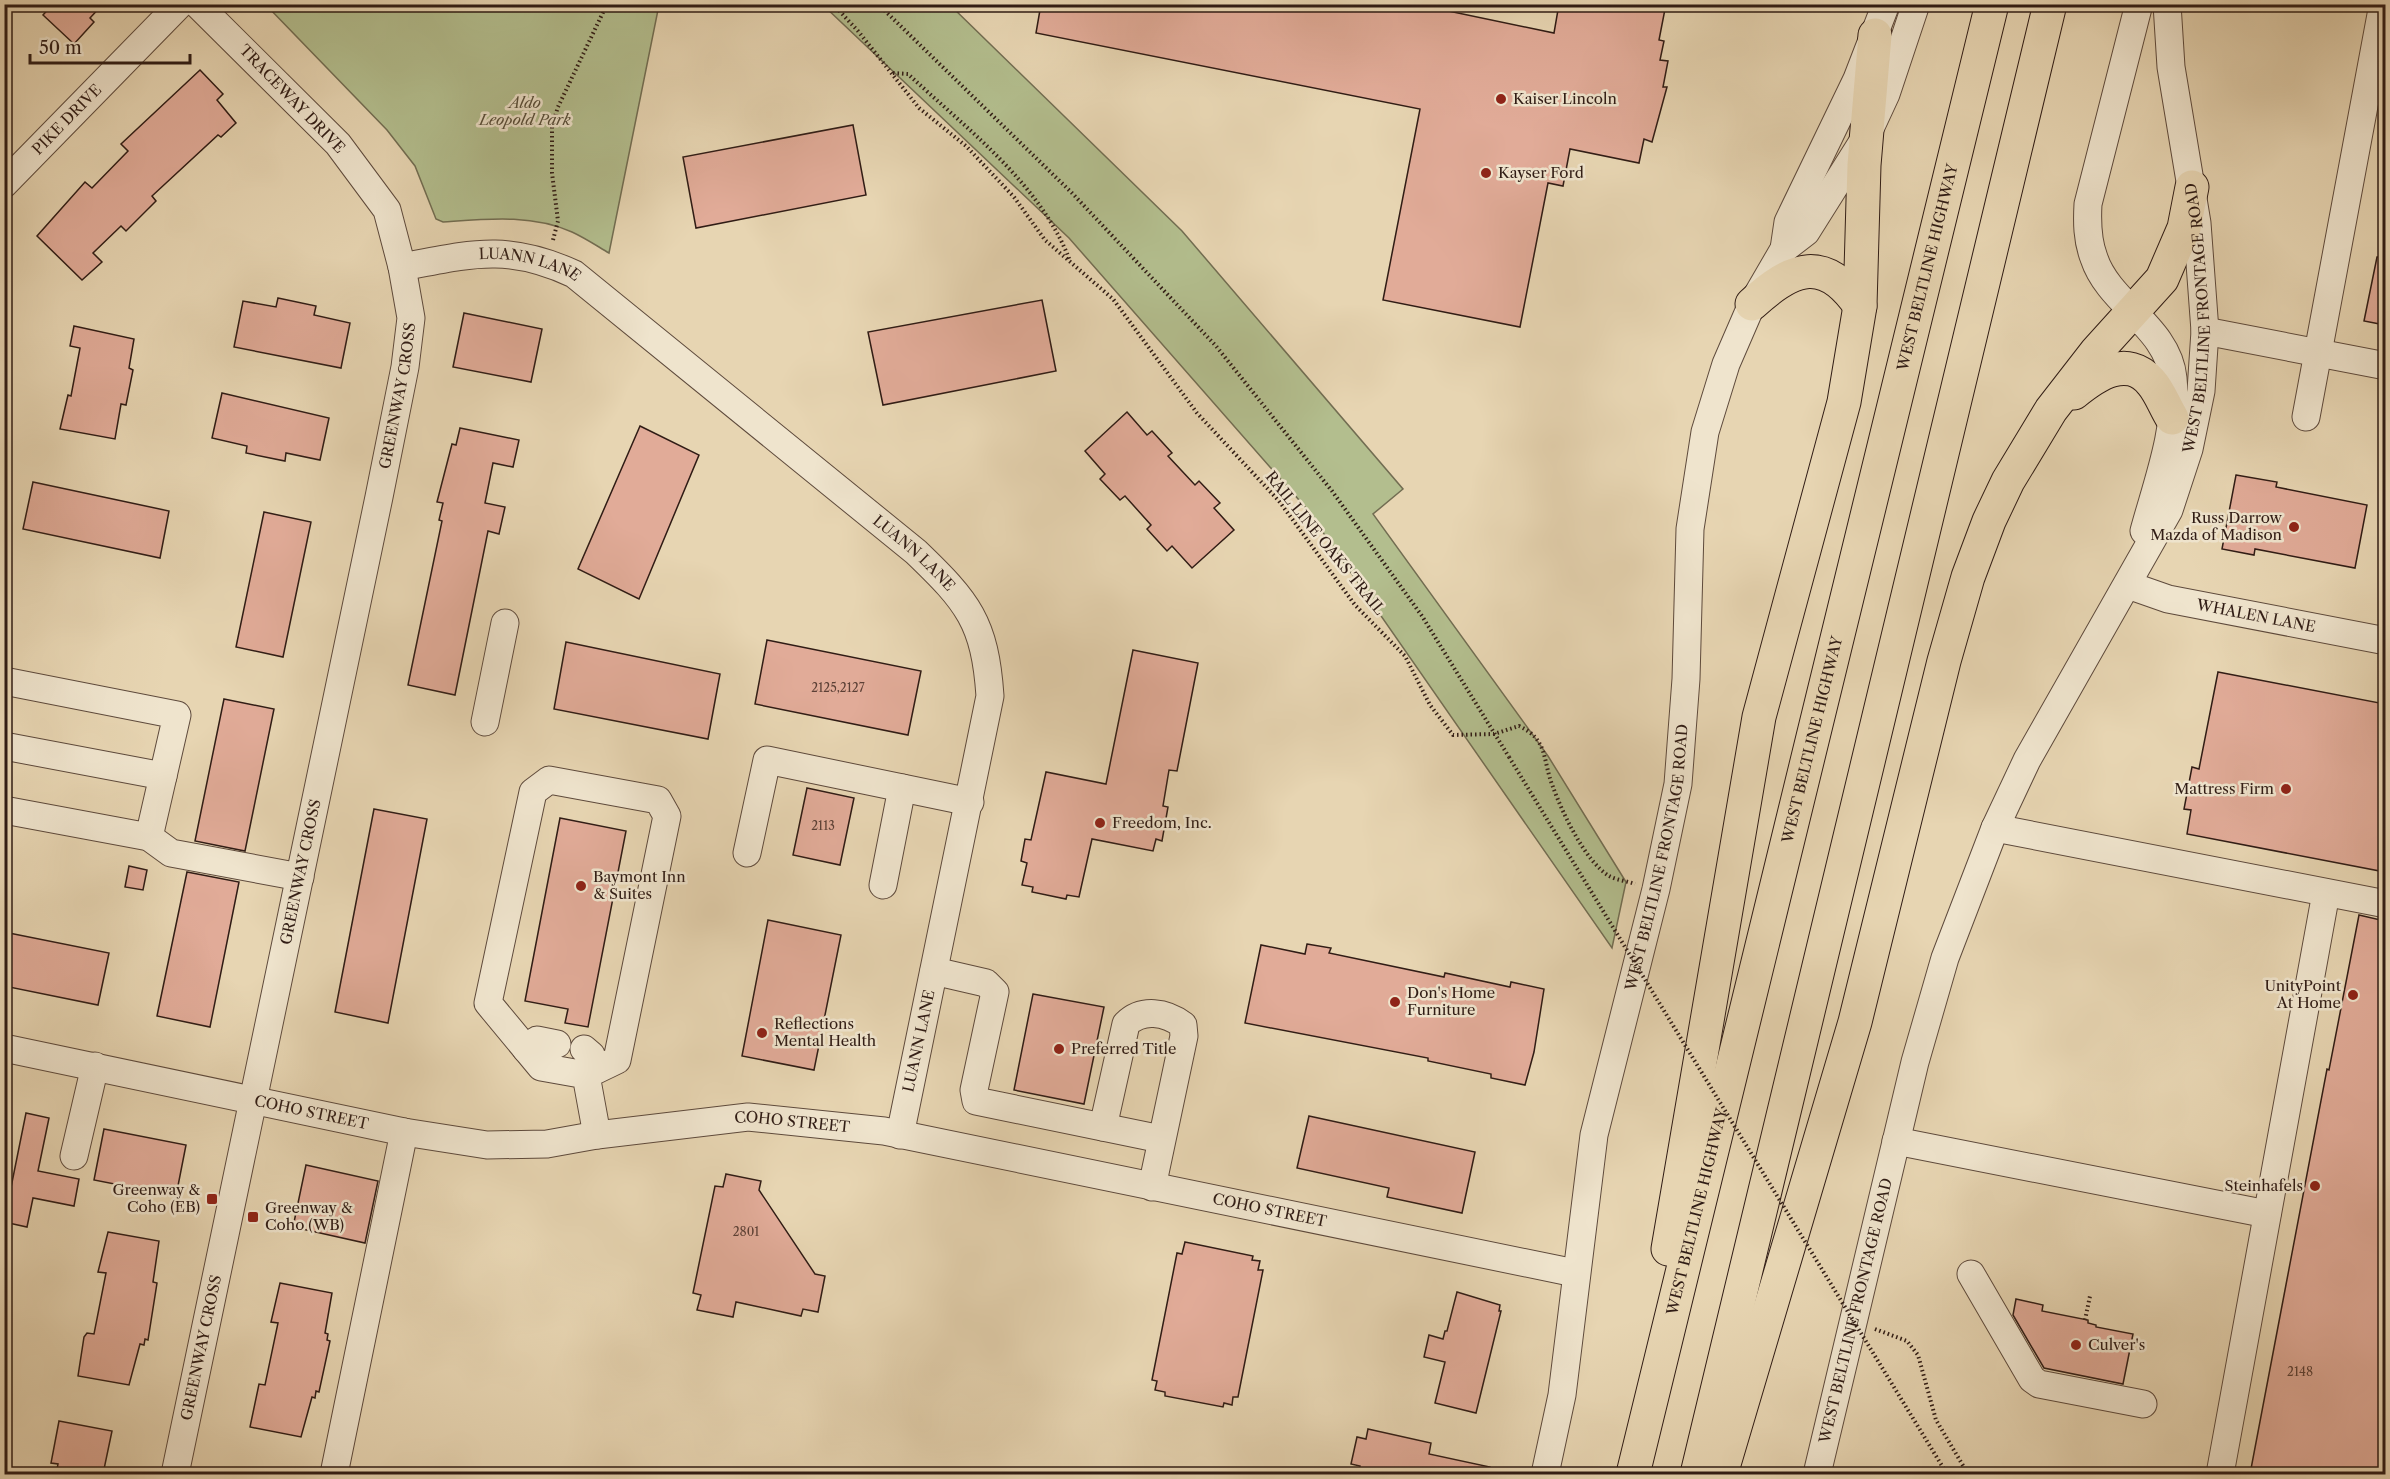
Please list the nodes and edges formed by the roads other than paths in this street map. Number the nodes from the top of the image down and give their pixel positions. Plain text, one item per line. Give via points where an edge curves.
1 (180, 4) edge
2 (197, 4) edge
3 (1886, 4) edge
4 (1916, 4) edge
5 (1992, 4) edge
6 (2050, 4) edge
7 (2139, 4) edge
8 (2167, 4) edge
9 (2383, 4) edge
10 (1875, 35) junction
11 (1867, 135) junction
12 (4, 184) edge
13 (2192, 187) junction
14 (1784, 249) junction
15 (402, 267) junction
16 (1752, 304) junction
17 (1860, 306) junction
18 (2133, 309) junction
19 (2205, 331) junction
20 (2319, 353) junction
21 (2385, 366) edge
22 (2051, 411) junction
23 (2306, 417) dead end
24 (2172, 418) junction
25 (2128, 585) junction
26 (505, 623) dead end
27 (2385, 641) edge
28 (4, 681) edge
29 (485, 722) dead end
30 (4, 746) edge
31 (163, 776) junction
32 (902, 788) junction
33 (970, 802) junction
34 (4, 810) edge
35 (1995, 828) junction
36 (149, 837) junction
37 (747, 853) dead end
38 (300, 877) junction
39 (883, 885) dead end
40 (2326, 893) junction
41 (2385, 904) edge
42 (934, 971) junction
43 (557, 1044) dead end
44 (4, 1048) edge
45 (526, 1048) junction
46 (585, 1062) junction
47 (95, 1066) junction
48 (254, 1099) junction
49 (1103, 1126) junction
50 (404, 1132) junction
51 (597, 1135) junction
52 (900, 1135) junction
53 (1161, 1139) junction
54 (1896, 1141) junction
55 (74, 1156) dead end
56 (1152, 1186) junction
57 (2267, 1214) junction
58 (1575, 1273) junction
59 (1971, 1274) dead end
60 (2143, 1404) dead end
61 (175, 1474) edge
62 (334, 1474) edge
63 (1545, 1474) edge
64 (1629, 1474) edge
65 (1634, 1474) edge
66 (1697, 1474) edge
67 (1721, 1474) edge
68 (1817, 1474) edge
69 (2220, 1474) edge

1 - 12 street, PIKE DRIVE
2 - 15 street, TRACEWAY DRIVE via 338,144 387,210
3 - 10 street, WEST BELTLINE FRONTAGE ROAD
4 - 11 street, WEST BELTLINE FRONTAGE ROAD via 1886,94
5 - 65 highway, WEST BELTLINE HIGHWAY
6 - 66 highway
7 - 18 street, WEST BELTLINE FRONTAGE ROAD via 2088,204 2087,231 2094,259 2104,277
8 - 13 street, WEST BELTLINE FRONTAGE ROAD via 2171,67
9 - 20 street
10 - 11 highway
10 - 14 street, WEST BELTLINE FRONTAGE ROAD via 1838,122 1788,222
11 - 14 street, WEST BELTLINE FRONTAGE ROAD via 1806,232
11 - 17 highway
13 - 18 highway via 2175,255 2162,279
13 - 19 street, WEST BELTLINE FRONTAGE ROAD
14 - 16 street, WEST BELTLINE FRONTAGE ROAD
15 - 33 street, LUANN LANE via 479,253 518,254 574,274 916,552 963,601 980,631 987,661 990,696
15 - 38 street, GREENWAY CROSS via 411,318 405,367
16 - 17 highway via 1775,282 1805,272 1832,276 1848,288
16 - 58 street, WEST BELTLINE FRONTAGE ROAD via 1713,400 1698,464 1690,529 1686,679 1678,784 1656,889 1594,1135
17 - 64 highway via 1844,402 1757,728
18 - 22 highway
18 - 24 street, WEST BELTLINE FRONTAGE ROAD via 2159,342 2173,377
19 - 20 street
19 - 25 street, WEST BELTLINE FRONTAGE ROAD via 2201,391 2189,449 2169,510
20 - 21 street
20 - 23 street
22 - 24 highway via 2092,379 2115,368 2134,369 2151,381
22 - 67 highway via 2008,481 1968,577 1855,1022
24 - 25 street, WEST BELTLINE FRONTAGE ROAD
25 - 27 street, WHALEN LANE via 2168,598
25 - 35 street, WEST BELTLINE FRONTAGE ROAD via 2050,718
26 - 29 street
28 - 31 street via 177,715
30 - 31 street
31 - 36 street
32 - 33 street
32 - 37 street via 767,760
32 - 39 street
33 - 42 street, LUANN LANE
34 - 36 street
35 - 40 street
35 - 54 street, WEST BELTLINE FRONTAGE ROAD via 1945,958
36 - 38 street via 171,853
38 - 48 street, GREENWAY CROSS
40 - 41 street
40 - 57 street
42 - 49 street via 986,983 995,992 974,1090 976,1101
42 - 52 street, LUANN LANE
43 - 45 street via 537,1040
44 - 47 street, COHO STREET
45 - 46 street via 541,1067
45 - 46 street via 488,1003 533,792 549,780 658,800 667,816 617,1060
46 - 51 street
47 - 48 street, COHO STREET
47 - 55 street
48 - 50 street, COHO STREET
48 - 61 street, GREENWAY CROSS
49 - 53 street
49 - 53 street via 1126,1024 1135,1016 1150,1013 1173,1018 1183,1025 1184,1036
50 - 51 street, COHO STREET via 487,1145 547,1144
50 - 62 street
51 - 52 street, COHO STREET via 748,1117 838,1124
52 - 56 street, COHO STREET
53 - 56 street
54 - 57 street
54 - 68 street, WEST BELTLINE FRONTAGE ROAD
56 - 58 street, COHO STREET
57 - 69 street
58 - 63 street, WEST BELTLINE FRONTAGE ROAD via 1571,1335
59 - 60 street via 2032,1379 2039,1384

